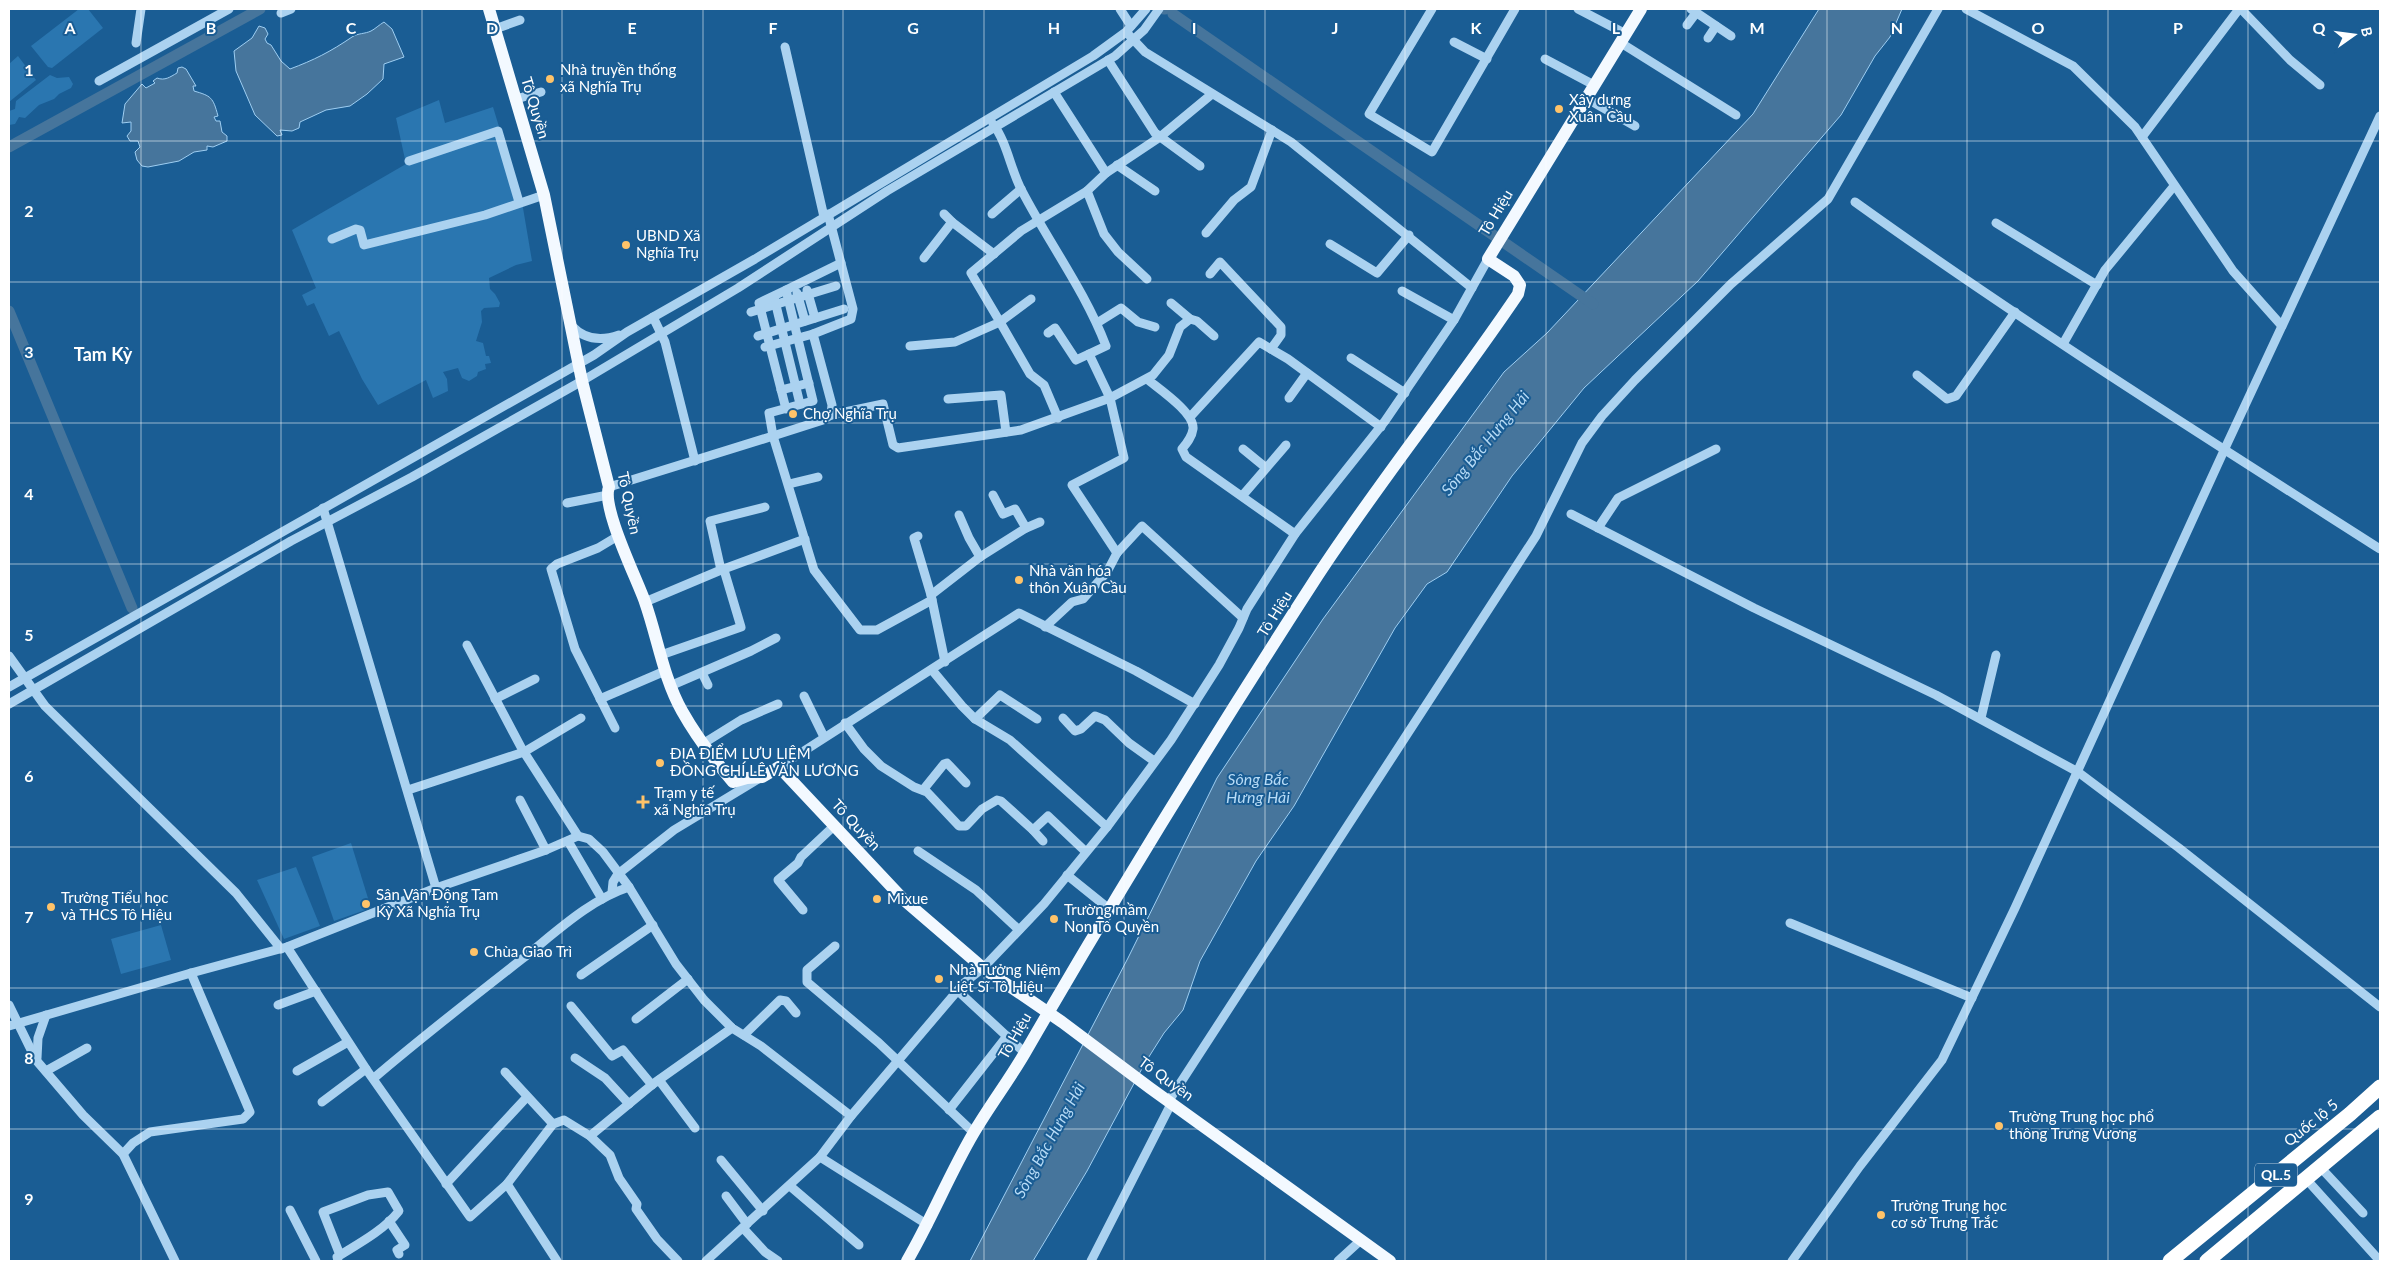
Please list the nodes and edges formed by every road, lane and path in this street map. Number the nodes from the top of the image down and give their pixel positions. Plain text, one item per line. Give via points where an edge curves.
1 (141, 9) edge
2 (229, 9) edge
3 (291, 9) edge
4 (489, 9) edge
5 (1120, 9) edge
6 (1146, 9) edge
7 (1159, 9) edge
8 (1432, 9) edge
9 (1515, 9) edge
10 (1578, 9) edge
11 (1641, 9) edge
12 (1938, 9) edge
13 (1966, 9) edge
14 (2240, 9) edge
15 (1693, 11) edge
16 (281, 13) dead end
17 (520, 20) dead end
18 (1687, 25) dead end
19 (1716, 26) junction
20 (495, 28) junction
21 (1129, 29) junction
22 (1731, 36) dead end
23 (1708, 38) dead end
24 (1623, 39) junction
25 (1134, 40) junction
26 (1454, 42) dead end
27 (136, 43) dead end
28 (785, 47) dead end
29 (1545, 58) dead end
30 (1487, 59) junction
31 (1108, 60) junction
32 (99, 81) dead end
33 (2320, 84) dead end
34 (1594, 85) junction
35 (541, 92) dead end
36 (1054, 92) junction
37 (1212, 94) junction
38 (1586, 98) junction
39 (516, 99) junction
40 (1736, 115) dead end
41 (2380, 116) edge
42 (988, 118) junction
43 (1635, 126) dead end
44 (996, 128) junction
45 (1272, 130) junction
46 (1160, 137) junction
47 (2142, 137) junction
48 (409, 160) dead end
49 (1118, 165) junction
50 (1200, 166) dead end
51 (1106, 173) junction
52 (2174, 186) junction
53 (1021, 189) junction
54 (1087, 191) junction
55 (1155, 192) dead end
56 (544, 194) junction
57 (519, 202) junction
58 (1854, 202) dead end
59 (944, 214) dead end
60 (992, 214) dead end
61 (826, 215) junction
62 (1038, 220) junction
63 (952, 222) junction
64 (1996, 223) dead end
65 (832, 228) junction
66 (1206, 233) dead end
67 (1409, 235) junction
68 (332, 239) dead end
69 (1330, 244) dead end
70 (994, 254) junction
71 (1490, 255) junction
72 (924, 258) dead end
73 (841, 263) junction
74 (1210, 274) dead end
75 (1147, 279) dead end
76 (805, 281) junction
77 (795, 286) junction
78 (836, 286) dead end
79 (2097, 286) junction
80 (1472, 288) junction
81 (786, 290) junction
82 (1402, 291) dead end
83 (808, 294) junction
84 (798, 297) junction
85 (1030, 299) dead end
86 (775, 300) junction
87 (788, 300) junction
88 (1171, 303) dead end
89 (761, 308) junction
90 (844, 309) dead end
91 (751, 312) dead end
92 (2015, 312) junction
93 (653, 317) junction
94 (815, 318) junction
95 (1190, 319) junction
96 (1454, 320) junction
97 (569, 321) junction
98 (805, 321) junction
99 (1000, 322) junction
100 (1097, 323) junction
101 (795, 325) junction
102 (2282, 326) junction
103 (1155, 327) dead end
104 (782, 329) junction
105 (626, 332) junction
106 (662, 333) junction
107 (1048, 333) dead end
108 (813, 334) junction
109 (763, 335) junction
110 (1214, 336) dead end
111 (798, 339) junction
112 (2063, 344) junction
113 (786, 346) junction
114 (910, 346) dead end
115 (800, 348) junction
116 (769, 349) junction
117 (1271, 349) junction
118 (1089, 354) junction
119 (1352, 358) dead end
120 (579, 362) junction
121 (804, 364) junction
122 (791, 367) junction
123 (777, 371) junction
124 (1307, 373) junction
125 (1917, 375) dead end
126 (1147, 379) junction
127 (582, 381) junction
128 (809, 383) junction
129 (796, 386) junction
130 (781, 390) junction
131 (1405, 393) junction
132 (1110, 398) junction
133 (1289, 398) dead end
134 (948, 399) dead end
135 (800, 404) junction
136 (786, 409) junction
137 (831, 415) junction
138 (1191, 416) junction
139 (1058, 418) junction
140 (1381, 426) junction
141 (1006, 432) junction
142 (773, 436) junction
143 (1286, 445) dead end
144 (1243, 449) dead end
145 (1716, 449) dead end
146 (2224, 449) junction
147 (695, 461) junction
148 (1265, 467) junction
149 (818, 477) dead end
150 (789, 484) junction
151 (609, 490) junction
152 (993, 495) dead end
153 (1243, 495) junction
154 (566, 503) dead end
155 (765, 507) dead end
156 (323, 508) junction
157 (1571, 514) dead end
158 (959, 515) dead end
159 (1040, 522) dead end
160 (328, 523) junction
161 (1026, 528) junction
162 (1598, 528) junction
163 (1295, 534) junction
164 (618, 536) junction
165 (918, 536) dead end
166 (804, 538) junction
167 (2380, 549) edge
168 (1117, 553) junction
169 (980, 557) junction
170 (722, 570) junction
171 (932, 598) junction
172 (645, 602) junction
173 (1243, 618) junction
174 (1045, 627) junction
175 (776, 638) dead end
176 (467, 645) dead end
177 (1996, 655) dead end
178 (9, 656) edge
179 (661, 656) junction
180 (945, 662) junction
181 (932, 670) junction
182 (665, 671) junction
183 (702, 673) junction
184 (26, 678) junction
185 (535, 679) dead end
186 (708, 685) dead end
187 (670, 686) junction
188 (9, 687) edge
189 (33, 690) junction
190 (804, 696) dead end
191 (600, 698) junction
192 (496, 699) junction
193 (9, 704) edge
194 (778, 704) dead end
195 (1195, 704) junction
196 (581, 718) dead end
197 (1062, 718) dead end
198 (1981, 718) junction
199 (975, 719) junction
200 (1037, 719) dead end
201 (845, 723) junction
202 (615, 728) dead end
203 (824, 737) junction
204 (704, 744) junction
205 (524, 752) junction
206 (1154, 761) junction
207 (779, 767) junction
208 (2078, 772) junction
209 (966, 782) dead end
210 (736, 787) junction
211 (408, 790) junction
212 (923, 790) junction
213 (520, 800) dead end
214 (834, 826) junction
215 (1107, 827) junction
216 (1033, 830) junction
217 (578, 836) junction
218 (568, 841) junction
219 (1043, 841) dead end
220 (546, 850) junction
221 (918, 851) dead end
222 (1086, 852) junction
223 (618, 874) junction
224 (1067, 875) junction
225 (629, 887) junction
226 (436, 888) junction
227 (612, 892) junction
228 (602, 899) junction
229 (1108, 908) junction
230 (802, 910) dead end
231 (1790, 923) dead end
232 (653, 925) junction
233 (1019, 930) junction
234 (836, 946) dead end
235 (284, 948) junction
236 (983, 968) junction
237 (191, 972) junction
238 (581, 975) dead end
239 (688, 979) junction
240 (316, 991) junction
241 (958, 991) junction
242 (1972, 998) junction
243 (9, 1005) edge
244 (278, 1005) dead end
245 (571, 1006) dead end
246 (2380, 1007) edge
247 (1047, 1012) junction
248 (796, 1013) dead end
249 (46, 1015) junction
250 (636, 1019) dead end
251 (12, 1025) edge
252 (732, 1028) junction
253 (744, 1036) junction
254 (1007, 1036) junction
255 (348, 1042) junction
256 (86, 1048) dead end
257 (1025, 1053) junction
258 (576, 1058) dead end
259 (38, 1061) junction
260 (898, 1061) junction
261 (366, 1070) junction
262 (46, 1071) junction
263 (297, 1071) dead end
264 (505, 1072) dead end
265 (374, 1078) junction
266 (655, 1082) junction
267 (2380, 1087) edge
268 (527, 1097) junction
269 (322, 1102) dead end
270 (1170, 1103) junction
271 (629, 1104) junction
272 (949, 1110) junction
273 (851, 1116) junction
274 (2380, 1117) edge
275 (552, 1124) junction
276 (695, 1128) dead end
277 (974, 1133) junction
278 (590, 1136) junction
279 (123, 1154) junction
280 (820, 1157) junction
281 (721, 1160) dead end
282 (2321, 1168) junction
283 (2307, 1180) junction
284 (446, 1184) junction
285 (507, 1184) junction
286 (790, 1186) junction
287 (726, 1196) dead end
288 (290, 1210) dead end
289 (763, 1211) junction
290 (2363, 1213) dead end
291 (390, 1221) junction
292 (928, 1225) junction
293 (745, 1226) junction
294 (1361, 1240) junction
295 (859, 1245) dead end
296 (399, 1254) dead end
297 (339, 1258) edge
298 (175, 1261) edge
299 (316, 1261) edge
300 (556, 1261) edge
301 (678, 1261) edge
302 (706, 1261) edge
303 (778, 1261) edge
304 (907, 1261) edge
305 (1091, 1261) edge
306 (1338, 1261) edge
307 (1390, 1261) edge
308 (1792, 1261) edge
309 (2170, 1261) edge
310 (2207, 1261) edge
311 (2380, 1261) edge

1 - 27 street
2 - 32 street
3 - 16 street
4 - 20 main road, Tô Quyền
5 - 21 street
6 - 21 street
7 - 25 street
8 - 30 street via 1369,114 1432,152
9 - 30 street
10 - 24 street
11 - 24 main road, Tô Hiệu
12 - 270 street via 1828,199 1731,284 1635,380 1582,442 1536,536
13 - 47 street via 2073,66 2135,126
14 - 33 street via 2290,60
14 - 47 street
15 - 18 street
15 - 19 street
17 - 20 street
19 - 22 street
19 - 23 street
20 - 39 main road, Tô Quyền
21 - 25 street
21 - 42 street via 1093,56
24 - 34 main road, Tô Hiệu
24 - 40 street
25 - 31 street
25 - 37 street via 1145,52
26 - 30 street
28 - 61 street
29 - 34 street
31 - 36 street
31 - 46 street
34 - 38 main road, Tô Hiệu
35 - 39 street
36 - 44 street
36 - 51 street
37 - 45 street
37 - 46 street
38 - 43 street
38 - 71 main road, Tô Hiệu
39 - 56 main road, Tô Quyền
41 - 102 street
42 - 44 street
42 - 61 street
44 - 53 street
44 - 65 street via 887,191
45 - 66 street via 1251,187 1234,200
45 - 67 street
46 - 49 street
46 - 50 street
47 - 52 street
48 - 57 street via 498,131
49 - 51 street
49 - 55 street
51 - 54 street
52 - 79 street via 2115,258
52 - 102 street via 2233,271
53 - 60 street
53 - 62 street
54 - 62 street
54 - 75 street via 1104,234
56 - 57 street
56 - 97 main road, Tô Quyền
57 - 68 street via 485,215 364,245 360,230 356,229
58 - 92 street
59 - 63 street
61 - 65 street
61 - 93 street
62 - 70 street
62 - 100 street
63 - 70 street
63 - 72 street
64 - 79 street
65 - 73 street
65 - 106 street
67 - 69 street via 1377,273
67 - 80 street
70 - 99 street via 970,274
71 - 80 street
71 - 229 main road, Tô Hiệu via 1514,276 1520,285 1518,294 1320,572
73 - 76 street
73 - 108 street via 854,309 851,319
74 - 117 street via 1220,262 1281,327 1281,336
76 - 77 street
76 - 83 street
77 - 81 street
77 - 84 street
78 - 83 street
79 - 112 street
80 - 96 street
81 - 86 street
81 - 87 street
82 - 96 street
83 - 84 street
83 - 94 street
84 - 87 street
84 - 98 street
85 - 99 street
86 - 87 street
86 - 89 street via 759,303
86 - 104 street
87 - 101 street
88 - 95 street
89 - 91 street
89 - 109 street
90 - 94 street
92 - 112 street
92 - 125 street via 1956,396 1947,399
93 - 105 street
93 - 106 street
94 - 98 street
95 - 110 street
95 - 126 street via 1176,333 1169,355 1160,368
96 - 131 street
97 - 105 street via 580,334 594,339
97 - 120 main road, Tô Quyền
98 - 101 street
99 - 114 street via 955,342
99 - 139 street via 1030,374 1044,385
100 - 103 street via 1120,308 1138,322
100 - 118 street via 1106,346
101 - 104 street
101 - 111 street
102 - 146 street
104 - 109 street
104 - 113 street
105 - 120 street
106 - 127 street
106 - 147 street
107 - 118 street via 1055,328 1076,360
108 - 111 street
108 - 137 street via 832,405
109 - 116 street
111 - 113 street
111 - 115 street
112 - 146 street
113 - 115 street
113 - 116 street
113 - 122 street
115 - 121 street
116 - 123 street
117 - 124 street
117 - 138 street via 1259,342
118 - 132 street
119 - 131 street
120 - 127 main road, Tô Quyền
120 - 156 street
121 - 122 street
121 - 128 street
122 - 123 street
122 - 129 street
123 - 130 street
124 - 133 street
124 - 140 street
126 - 132 street
126 - 138 street
127 - 151 main road, Tô Quyền
127 - 160 street
128 - 129 street
128 - 135 street via 813,401
129 - 130 street
129 - 135 street
130 - 136 street
131 - 140 street
132 - 139 street
132 - 168 street via 1124,458 1072,485
134 - 141 street via 1002,395
135 - 136 street
136 - 142 street via 769,413
137 - 141 street via 883,404 893,445 898,448
137 - 142 street
138 - 153 street via 1193,428 1182,449 1183,454
139 - 141 street
140 - 163 street
142 - 147 street
142 - 150 street
143 - 148 street
144 - 148 street
145 - 162 street via 1618,498
146 - 167 street
146 - 208 street
147 - 151 street
148 - 153 street
149 - 150 street
150 - 166 street
151 - 154 street
151 - 164 main road, Tô Quyền
152 - 161 street via 1003,514 1015,509
153 - 163 street
155 - 170 street via 707,522
156 - 160 street
156 - 184 street
157 - 162 street
158 - 169 street
159 - 161 street
160 - 189 street via 291,541
160 - 211 street
161 - 169 street
162 - 198 street
163 - 173 street
164 - 172 main road, Tô Quyền
164 - 191 street via 598,548 557,564 551,570 576,649
165 - 171 street via 914,538
166 - 170 street
166 - 171 street via 814,570 860,630 877,630
168 - 173 street via 1142,526
168 - 174 street via 1107,572 1083,599 1072,602
169 - 171 street
170 - 172 street
170 - 179 street via 741,627
171 - 180 street
172 - 179 main road, Tô Quyền
173 - 195 street
174 - 180 street via 1018,613
174 - 195 street
175 - 183 street
176 - 192 street
177 - 198 street
178 - 184 street
179 - 182 main road, Tô Quyền
180 - 181 street
181 - 199 street
181 - 201 street
182 - 187 main road, Tô Quyền
182 - 191 street
183 - 186 street
183 - 187 street
184 - 188 street
184 - 189 street
185 - 192 street
187 - 204 main road, Tô Quyền via 682,712
189 - 193 street
189 - 235 street via 45,706 236,893
190 - 203 street
191 - 202 street
192 - 205 street
194 - 204 street via 734,724
195 - 206 street
196 - 205 street
197 - 206 street via 1075,731 1095,716 1105,720
198 - 208 street
199 - 200 street via 1000,695
199 - 215 street via 1010,740
201 - 203 street
201 - 212 street via 881,766
203 - 207 street
204 - 210 main road, Tô Quyền
205 - 211 street
205 - 217 street
206 - 215 street
207 - 210 main road via 762,777 747,778
207 - 214 main road, Tô Quyền
208 - 242 street
208 - 246 street
209 - 212 street via 946,763
210 - 223 street
211 - 226 street
212 - 216 street via 962,827 996,800
213 - 220 street
214 - 230 street via 778,880
214 - 236 main road, Tô Quyền via 904,900
215 - 222 street
216 - 219 street
216 - 222 street via 1048,816
217 - 218 street
217 - 223 street via 596,845
218 - 220 street
218 - 228 street
220 - 226 street
221 - 233 street via 976,890
222 - 224 street
223 - 225 street
223 - 227 street
224 - 229 street
224 - 233 street
225 - 227 street
225 - 232 street
226 - 235 street
227 - 228 street
228 - 265 street
229 - 247 main road, Tô Hiệu
231 - 242 street
232 - 238 street
232 - 239 street
233 - 236 street
234 - 260 street via 807,970 807,982
235 - 237 street
235 - 240 street
236 - 241 street
236 - 247 main road, Tô Quyền
237 - 249 street via 180,972
237 - 279 street via 250,1112 243,1119 150,1132
239 - 250 street
239 - 252 street
240 - 244 street
240 - 255 street
241 - 254 street
241 - 260 street
242 - 308 street via 1942,1060
243 - 251 street
245 - 266 street via 612,1056 623,1050
247 - 257 main road, Tô Hiệu
247 - 270 main road, Tô Quyền
248 - 253 street via 786,1001 780,1000
249 - 251 street
249 - 259 street via 36,1047
251 - 259 street
252 - 253 street
252 - 266 street
253 - 273 street
254 - 257 street
254 - 272 street
255 - 261 street
255 - 263 street
256 - 262 street
257 - 277 main road, Tô Hiệu
258 - 271 street via 604,1078
259 - 262 street
260 - 272 street
260 - 273 street
261 - 265 street
261 - 269 street
262 - 279 street via 83,1115
264 - 268 street
265 - 284 street
266 - 271 street
266 - 276 street
267 - 309 highway, Quốc lộ 5 / QL.5
268 - 275 street
268 - 284 street
270 - 294 main road, Tô Quyền
270 - 305 street
271 - 278 street
272 - 277 street
273 - 280 street
274 - 282 highway, QL.5
275 - 278 street via 564,1120
275 - 285 street
277 - 292 main road, Tô Hiệu
278 - 301 street via 610,1154 620,1178 637,1204 636,1209
279 - 298 street
280 - 286 street
280 - 292 street
281 - 289 street
282 - 283 highway, QL.5
282 - 290 street
283 - 310 highway, QL.5
283 - 311 street
284 - 285 street via 470,1217
285 - 300 street
286 - 289 street
286 - 295 street
287 - 293 street
288 - 299 street
289 - 293 street
291 - 296 street via 405,1245 397,1250
291 - 297 street
291 - 297 street via 400,1211 388,1192 323,1212
292 - 304 main road, Tô Hiệu
293 - 302 street
293 - 303 street
294 - 306 street
294 - 307 main road, Tô Quyền

